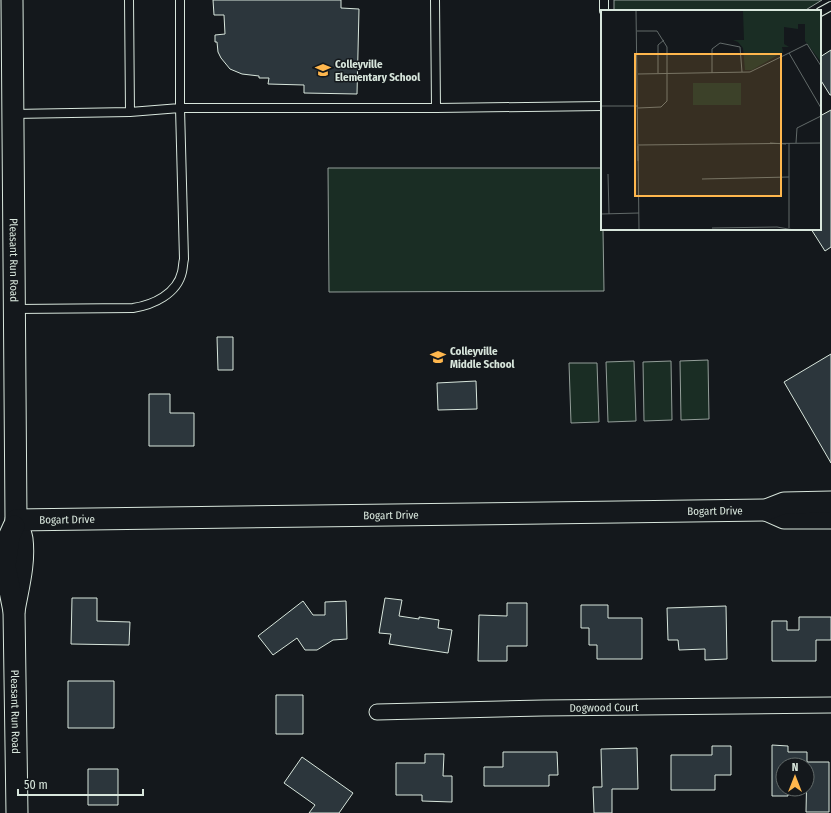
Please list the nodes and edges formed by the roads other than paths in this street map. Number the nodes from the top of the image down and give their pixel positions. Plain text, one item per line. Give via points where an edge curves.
1 (12, 0) edge
2 (128, 0) edge
3 (180, 0) edge
4 (435, 0) edge
5 (831, 6) edge
6 (821, 11) edge
7 (601, 106) edge
8 (180, 108) junction
9 (436, 108) junction
10 (130, 112) junction
11 (13, 114) junction
12 (10, 303) edge
13 (831, 502) edge
14 (766, 510) junction
15 (831, 518) edge
16 (16, 520) junction
17 (831, 705) edge
18 (377, 712) dead end
19 (17, 813) edge

1 - 11 street, Pleasant Run Road
2 - 10 lane
3 - 8 lane
4 - 9 lane
5 - 6 lane
7 - 9 lane
8 - 9 lane
8 - 10 lane
8 - 12 lane via 184,259 177,284 158,301 133,308
10 - 11 lane
11 - 12 street, Pleasant Run Road
12 - 16 street, Pleasant Run Road
13 - 14 street, Bogart Drive via 784,503
14 - 15 street, Bogart Drive via 784,518
14 - 16 street, Bogart Drive
16 - 19 street, Pleasant Run Road via 22,538 22,566 14,611
17 - 18 street, Dogwood Court

